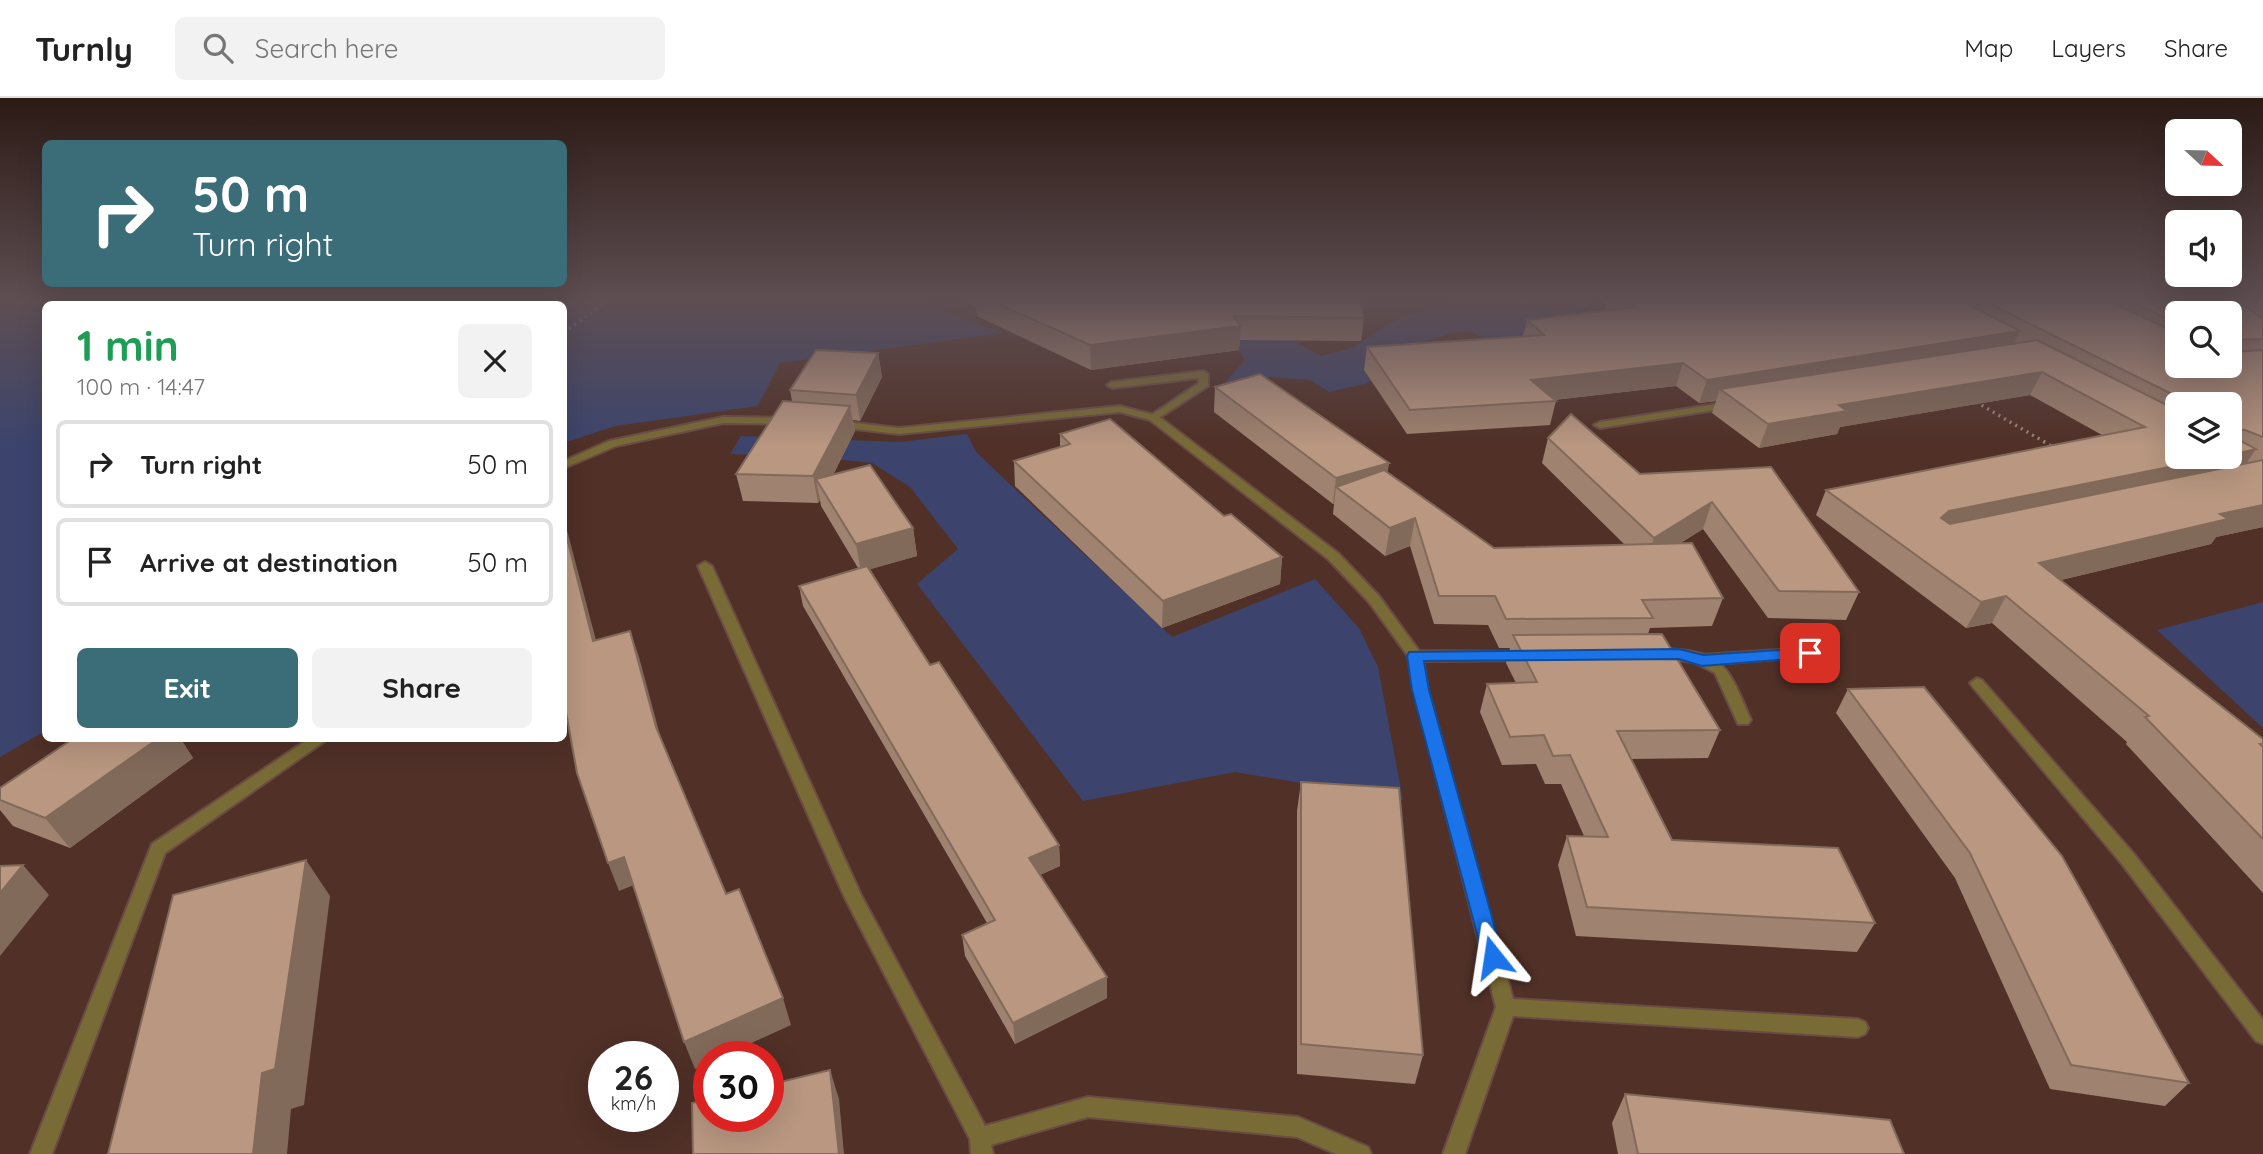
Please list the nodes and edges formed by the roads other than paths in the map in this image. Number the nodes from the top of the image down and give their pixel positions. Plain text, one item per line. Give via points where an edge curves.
1 (1112, 385) dead end
2 (1736, 404) edge
3 (1154, 418) junction
4 (801, 421) edge
5 (826, 423) edge
6 (1600, 425) dead end
7 (567, 464) edge
8 (705, 566) dead end
9 (1810, 653) dead end
10 (1637, 654) edge
11 (1540, 655) edge
12 (1415, 656) junction
13 (1702, 660) junction
14 (1977, 684) dead end
15 (1743, 720) dead end
16 (316, 742) edge
17 (1506, 1007) junction
18 (1858, 1028) dead end
19 (2263, 1034) edge
20 (981, 1146) edge
21 (41, 1154) edge
22 (1360, 1154) edge
23 (1454, 1154) edge

1 - 3 street via 1203,374 1204,384
2 - 6 street
3 - 5 street via 1120,409 899,431
3 - 12 street via 1333,556 1374,599
4 - 7 street via 723,420 613,443
8 - 20 street via 853,896
9 - 13 street
10 - 13 street via 1679,654
11 - 12 street
12 - 17 street
13 - 15 street via 1721,671
14 - 19 street via 2128,859
16 - 21 street via 158,849
17 - 18 street
17 - 23 street
20 - 22 street via 1088,1107 1298,1127

